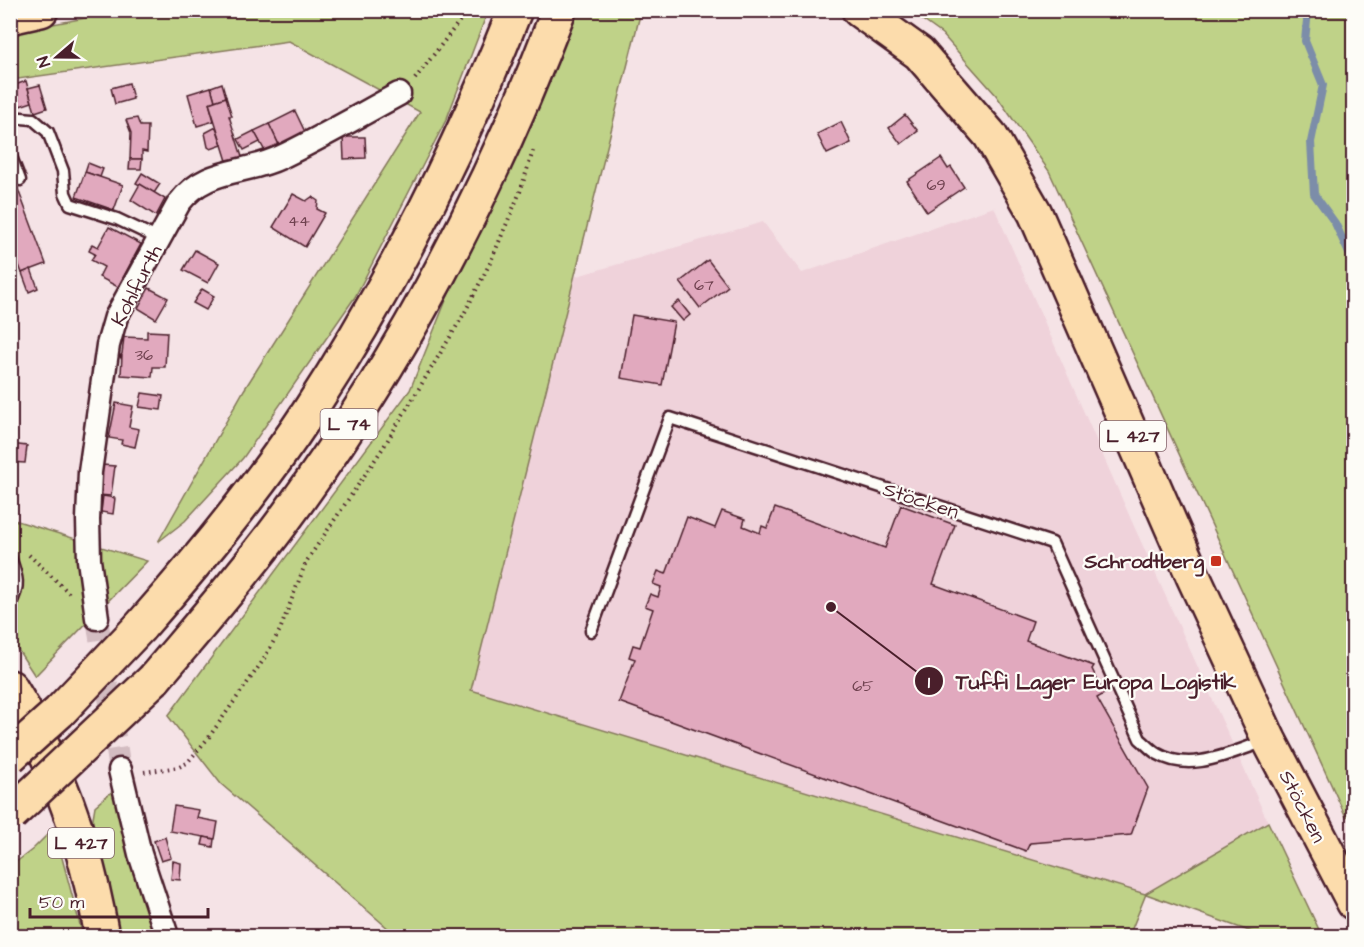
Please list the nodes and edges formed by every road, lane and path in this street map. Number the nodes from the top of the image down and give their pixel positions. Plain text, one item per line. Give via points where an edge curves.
1 (41, 10) edge
2 (468, 10) edge
3 (515, 10) edge
4 (559, 10) edge
5 (859, 10) edge
6 (10, 17) edge
7 (399, 94) joint
8 (10, 117) edge
9 (10, 154) edge
10 (21, 180) dead end
11 (159, 239) junction
12 (28, 554) dead end
13 (10, 558) edge
14 (10, 604) edge
15 (97, 618) joint
16 (591, 631) dead end
17 (10, 687) edge
18 (1269, 740) junction
19 (10, 756) edge
20 (120, 770) tunnel mouth
21 (11, 814) edge
22 (1353, 903) edge
23 (102, 936) edge
24 (167, 936) edge

1 - 6 main road
2 - 7 path
3 - 19 main road, L 74, bridge via 450,163 397,266 307,415 192,568 59,712
4 - 21 main road, L 74, bridge via 505,144 436,281 344,433 281,524 154,679
5 - 18 main road, Stöcken / L 427 via 919,53 990,135 1035,213
7 - 11 street, Kohlfurth via 279,158 199,182 179,203
8 - 11 lane via 33,119 48,132 70,204 117,219
9 - 10 lane
11 - 15 street, Kohlfurth via 117,317 108,345 90,472 88,520
12 - 15 path
13 - 14 lane via 17,577 17,593
16 - 18 lane, Stöcken via 670,418 1052,543 1140,739 1157,754 1187,763
17 - 23 main road, L 427 via 46,754 76,828
18 - 22 main road, Stöcken / L 427
20 - 24 street via 140,854

